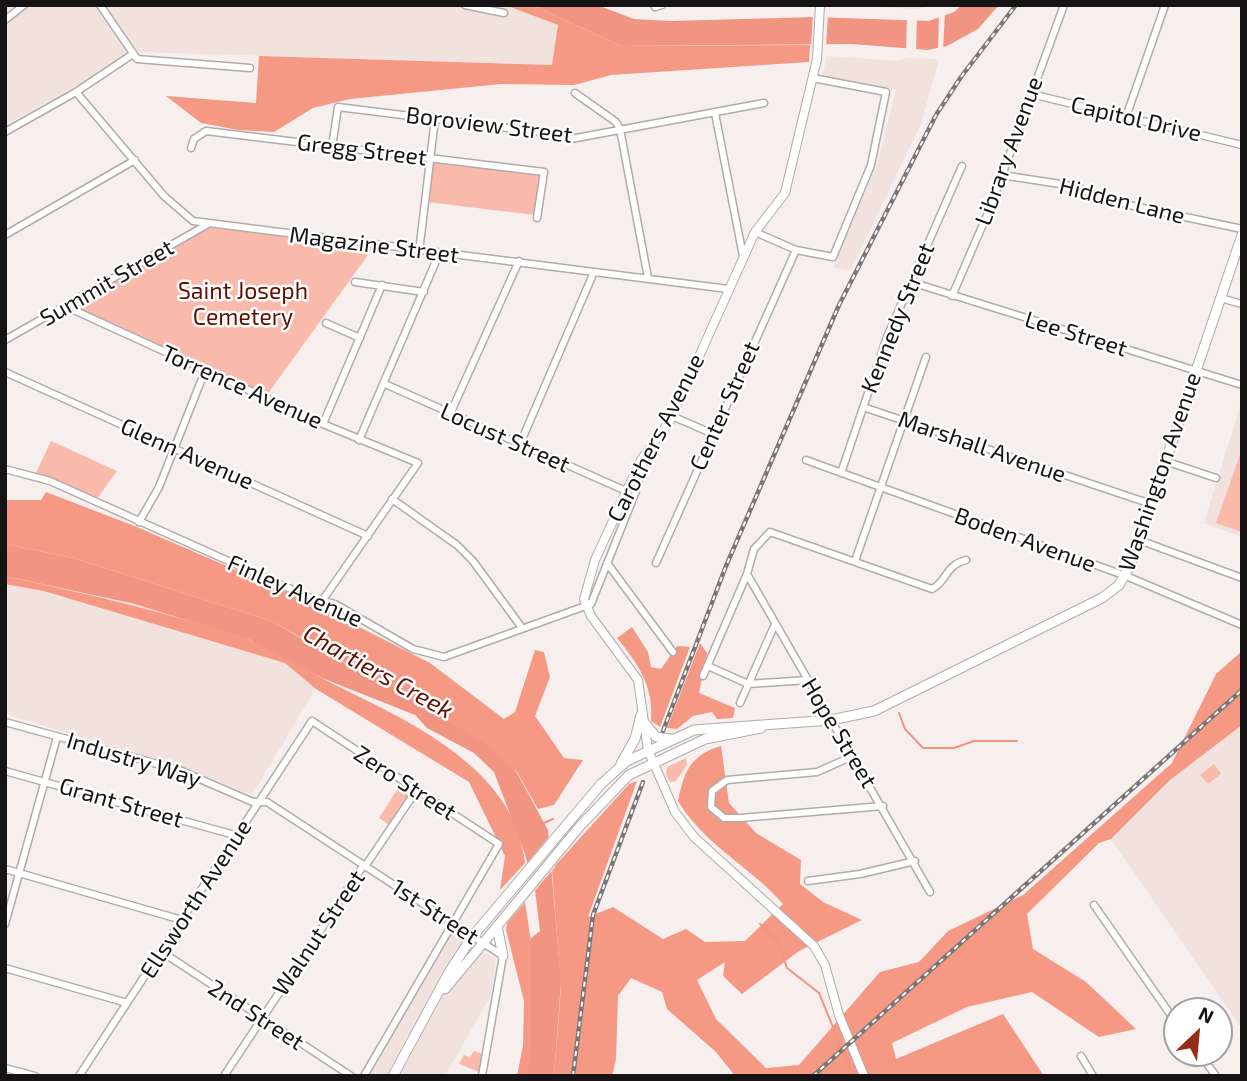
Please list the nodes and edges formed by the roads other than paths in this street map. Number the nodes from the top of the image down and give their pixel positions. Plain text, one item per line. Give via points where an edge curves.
1 (24, 5) edge
2 (100, 5) edge
3 (465, 5) edge
4 (820, 5) edge
5 (1064, 5) edge
6 (1165, 5) edge
7 (504, 13) dead end
8 (5, 20) edge
9 (133, 54) junction
10 (250, 68) dead end
11 (813, 78) junction
12 (76, 92) junction
13 (575, 93) dead end
14 (1031, 94) junction
15 (764, 103) dead end
16 (715, 113) junction
17 (1126, 117) junction
18 (435, 119) junction
19 (620, 129) junction
20 (5, 132) edge
21 (1242, 145) edge
22 (332, 147) junction
23 (191, 148) dead end
24 (430, 158) junction
25 (135, 160) junction
26 (962, 166) dead end
27 (1002, 175) junction
28 (537, 218) dead end
29 (208, 224) junction
30 (1242, 229) edge
31 (755, 232) junction
32 (5, 234) edge
33 (1242, 235) edge
34 (796, 250) junction
35 (418, 252) junction
36 (439, 254) junction
37 (743, 256) junction
38 (519, 261) junction
39 (1238, 261) edge
40 (594, 272) junction
41 (648, 278) junction
42 (355, 282) dead end
43 (911, 282) junction
44 (382, 285) junction
45 (728, 289) junction
46 (424, 292) junction
47 (952, 296) junction
48 (1220, 299) junction
49 (1242, 304) edge
50 (67, 307) junction
51 (326, 323) dead end
52 (360, 338) junction
53 (5, 340) edge
54 (926, 357) dead end
55 (205, 371) junction
56 (1196, 371) junction
57 (5, 372) edge
58 (384, 384) junction
59 (1242, 385) edge
60 (863, 407) junction
61 (450, 414) junction
62 (672, 416) junction
63 (904, 421) junction
64 (323, 424) junction
65 (712, 434) junction
66 (359, 440) junction
67 (520, 444) junction
68 (173, 448) junction
69 (645, 456) junction
70 (806, 460) dead end
71 (1165, 461) junction
72 (5, 469) edge
73 (841, 473) junction
74 (1216, 478) dead end
75 (881, 488) junction
76 (626, 491) junction
77 (392, 499) junction
78 (1151, 504) junction
79 (139, 522) junction
80 (368, 536) junction
81 (1139, 540) junction
82 (966, 560) dead end
83 (855, 561) junction
84 (607, 563) junction
85 (656, 564) dead end
86 (747, 574) junction
87 (1126, 576) junction
88 (1242, 578) edge
89 (323, 601) junction
90 (585, 606) junction
91 (775, 624) junction
92 (1242, 625) edge
93 (522, 628) junction
94 (673, 652) dead end
95 (708, 666) junction
96 (703, 676) dead end
97 (808, 680) junction
98 (748, 684) junction
99 (740, 703) dead end
100 (642, 718) junction
101 (831, 720) junction
102 (312, 721) joint
103 (5, 722) edge
104 (769, 726) junction
105 (57, 737) junction
106 (676, 738) junction
107 (648, 750) junction
108 (853, 756) junction
109 (652, 762) junction
110 (618, 768) junction
111 (5, 771) edge
112 (44, 782) junction
113 (416, 791) junction
114 (260, 801) junction
115 (883, 806) junction
116 (238, 836) junction
117 (915, 861) junction
118 (364, 866) junction
119 (5, 869) edge
120 (18, 873) junction
121 (808, 881) dead end
122 (930, 892) dead end
123 (1094, 905) dead end
124 (182, 920) junction
125 (498, 924) junction
126 (5, 925) edge
127 (453, 925) junction
128 (472, 937) junction
129 (482, 943) junction
130 (162, 952) junction
131 (503, 956) junction
132 (5, 968) edge
133 (437, 998) junction
134 (127, 1003) junction
135 (1163, 1004) edge
136 (261, 1018) junction
137 (1081, 1056) dead end
138 (5, 1068) edge
139 (35, 1076) edge
140 (79, 1076) edge
141 (225, 1076) edge
142 (351, 1076) edge
143 (364, 1076) edge
144 (393, 1076) edge
145 (482, 1076) edge
146 (864, 1076) edge
147 (1093, 1076) edge

1 - 8 street
2 - 9 street
3 - 7 street
4 - 11 street, Carothers Avenue
5 - 14 street, Library Avenue
6 - 17 street
9 - 10 street via 137,59
9 - 12 street
11 - 31 street, Carothers Avenue via 785,193
11 - 34 street via 886,92 871,165 833,257
12 - 20 street
12 - 25 street, Magazine Street
13 - 19 street
14 - 17 street, Capitol Drive
14 - 27 street, Library Avenue
15 - 16 street, Boroview Street
16 - 19 street, Boroview Street
16 - 37 street
17 - 21 street, Capitol Drive
18 - 19 street, Boroview Street via 571,139
18 - 22 street, Boroview Street via 338,107
18 - 24 street
19 - 41 street
22 - 23 street, Gregg Street via 206,131 194,139
22 - 24 street, Gregg Street
24 - 28 street, Gregg Street via 544,172
24 - 35 street
25 - 29 street, Magazine Street via 178,210
25 - 32 street
26 - 43 street, Kennedy Street
27 - 30 street, Hidden Lane via 1067,186 1141,208
27 - 47 street, Library Avenue
29 - 35 street, Magazine Street
29 - 50 street, Summit Street
31 - 34 street
31 - 37 street, Carothers Avenue
33 - 39 main road, Washington Avenue
34 - 65 street, Center Street
35 - 36 street, Magazine Street
36 - 38 street, Magazine Street
36 - 46 street
37 - 45 street, Carothers Avenue
38 - 40 street, Magazine Street
38 - 61 street
39 - 48 main road, Washington Avenue
40 - 41 street, Magazine Street
40 - 67 street
41 - 45 street, Magazine Street
42 - 44 street
43 - 47 street, Lee Street
43 - 60 street, Kennedy Street
44 - 46 street
44 - 52 street
45 - 62 street, Carothers Avenue
46 - 58 street
47 - 56 street, Lee Street
48 - 49 street
48 - 56 main road, Washington Avenue
50 - 53 street, Summit Street
50 - 55 street, Torrence Avenue
51 - 52 street
52 - 64 street
54 - 63 street
55 - 64 street, Torrence Avenue
55 - 68 street
56 - 59 street, Lee Street
56 - 71 main road, Washington Avenue
57 - 68 street, Glenn Avenue
58 - 61 street, Locust Street
58 - 66 street
60 - 63 street, Marshall Avenue
60 - 73 street, Kennedy Street
61 - 67 street, Locust Street
62 - 65 street
62 - 69 street, Carothers Avenue
63 - 75 street
63 - 78 street, Marshall Avenue
64 - 66 street, Torrence Avenue
65 - 85 street, Center Street
66 - 77 street, Torrence Avenue via 418,463
67 - 76 street, Locust Street
68 - 79 street via 159,487
68 - 80 street, Glenn Avenue
69 - 76 street, Carothers Avenue
69 - 84 street
70 - 73 street, Boden Avenue
71 - 74 street
71 - 78 main road, Washington Avenue
72 - 79 street, Finley Avenue via 50,481
73 - 75 street, Boden Avenue
75 - 83 street
75 - 87 street, Boden Avenue
76 - 90 street, Carothers Avenue via 595,560 584,592
77 - 80 street
77 - 93 street via 465,552
78 - 81 main road, Washington Avenue
79 - 89 street, Finley Avenue
80 - 89 street
81 - 87 main road, Washington Avenue
81 - 88 street
82 - 83 street via 947,570 932,589
83 - 86 street via 770,532 754,549
84 - 90 street via 593,601
84 - 94 street
86 - 91 street, Hope Street
86 - 95 street
87 - 92 street, Boden Avenue
87 - 101 main road, Washington Avenue via 1101,598 883,708
89 - 93 street, Finley Avenue via 433,656 444,657
90 - 93 street, Finley Avenue
90 - 100 street via 638,680
91 - 97 street, Hope Street
91 - 98 street
95 - 96 street
95 - 98 street
97 - 98 street
97 - 101 street, Hope Street
98 - 99 street
100 - 106 main road via 656,737
100 - 107 street
100 - 110 main road
101 - 104 main road, Washington Avenue
101 - 108 street, Hope Street
102 - 113 street, Zero Street
102 - 114 street, Ellsworth Avenue
103 - 105 street, Industry Way
104 - 106 main road, Washington Avenue via 706,727
104 - 109 main road, Washington Avenue via 705,739
105 - 112 street
105 - 114 street, Industry Way via 179,770
106 - 107 main road, Washington Avenue
107 - 109 street
107 - 110 main road, Washington Avenue
108 - 115 street, Hope Street
108 - 115 street via 817,772 727,779 717,784 711,807 724,818
109 - 125 main road, Washington Avenue via 621,782
109 - 146 street via 668,801 687,829 814,946
110 - 128 main road, Washington Avenue
111 - 112 street, Grant Street
112 - 116 street, Grant Street
112 - 120 street
113 - 118 street, Walnut Street
113 - 127 street, Zero Street via 499,844
114 - 116 street, Ellsworth Avenue
114 - 118 street, 1st Street
115 - 117 street, Hope Street
116 - 124 street, Ellsworth Avenue
117 - 121 street
117 - 122 street, Hope Street
118 - 127 street, 1st Street
118 - 136 street, Walnut Street
119 - 120 street
120 - 124 street
120 - 126 street
123 - 135 street
124 - 130 street, Ellsworth Avenue
125 - 129 main road, Washington Avenue
125 - 131 main road
127 - 128 street, 1st Street
127 - 143 street
128 - 129 street, 1st Street
128 - 133 main road, Washington Avenue
129 - 131 street, 1st Street
129 - 133 main road, Washington Avenue
130 - 134 street, Ellsworth Avenue
130 - 136 street, 2nd Street
131 - 145 street
132 - 134 street
133 - 144 main road
134 - 140 street, Ellsworth Avenue
136 - 141 street, Walnut Street
136 - 142 street, 2nd Street
137 - 147 street
138 - 139 street

